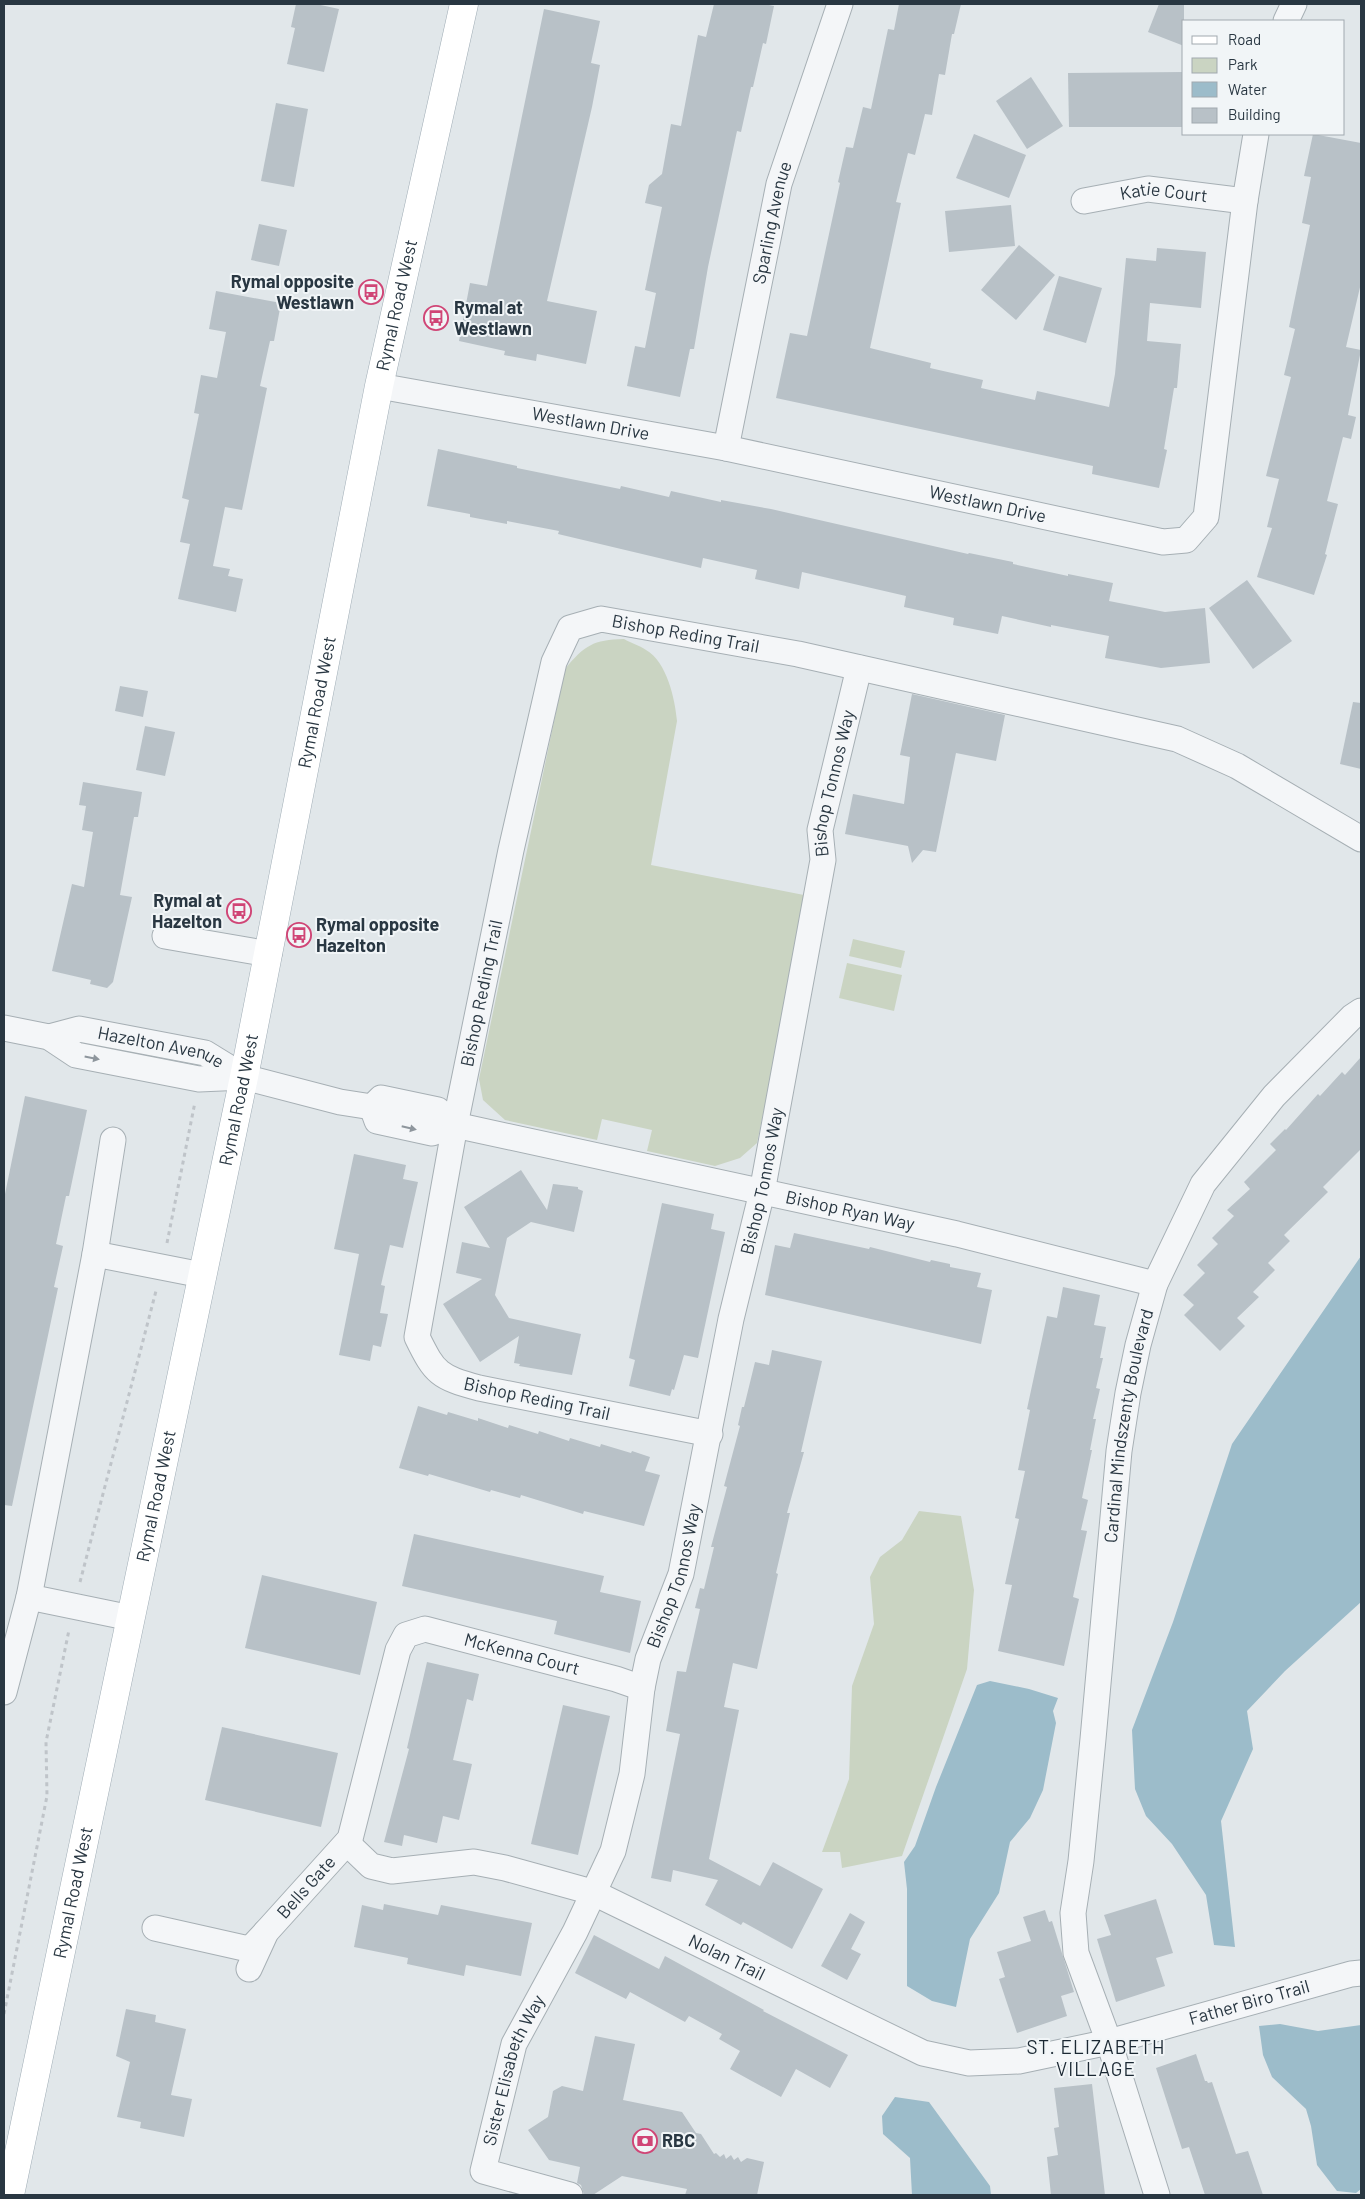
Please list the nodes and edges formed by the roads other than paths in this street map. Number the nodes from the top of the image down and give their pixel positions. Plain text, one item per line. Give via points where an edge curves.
1 (464, 4) edge
2 (840, 4) edge
3 (1294, 4) edge
4 (1286, 20) edge
5 (1256, 135) edge
6 (1084, 200) dead end
7 (1245, 202) junction
8 (379, 386) junction
9 (726, 448) junction
10 (859, 668) junction
11 (1361, 839) edge
12 (165, 936) dead end
13 (268, 954) junction
14 (1361, 1011) edge
15 (4, 1028) edge
16 (49, 1037) junction
17 (244, 1077) junction
18 (455, 1124) junction
19 (113, 1140) dead end
20 (762, 1192) junction
21 (96, 1254) junction
22 (202, 1275) junction
23 (1155, 1284) junction
24 (710, 1434) junction
25 (29, 1597) junction
26 (131, 1618) junction
27 (642, 1688) junction
28 (4, 1692) edge
29 (347, 1843) junction
30 (592, 1892) junction
31 (155, 1928) dead end
32 (266, 1932) junction
33 (249, 1969) dead end
34 (1361, 1973) edge
35 (1110, 2042) junction
36 (10, 2195) edge
37 (570, 2195) edge
38 (1157, 2195) edge

1 - 8 main road, Rymal Road West
2 - 9 street, Sparling Avenue via 779,184
3 - 4 street
5 - 7 street, Westlawn Drive
6 - 7 street, Katie Court via 1148,189
7 - 9 street, Westlawn Drive via 1206,517 1186,540 1163,542
8 - 9 street, Westlawn Drive
8 - 13 main road, Rymal Road West
10 - 11 street, Bishop Reding Trail via 1178,739 1236,766
10 - 18 street, Bishop Reding Trail via 601,618 570,628 554,662 511,850
10 - 20 street, Bishop Tonnos Way via 820,830 823,860
12 - 13 street
13 - 17 main road, Rymal Road West
14 - 23 street, Cardinal Mindszenty Boulevard via 1274,1096 1202,1184
15 - 16 street, Hazelton Avenue
16 -> 17 street, Hazelton Avenue via 76,1055 199,1079
16 - 17 street, Hazelton Avenue via 79,1029 205,1053
17 - 18 street, Bishop Ryan Way via 340,1102 372,1107 381,1098 438,1110
17 - 22 main road, Rymal Road West
18 - 20 street, Bishop Ryan Way
18 - 24 street, Bishop Reding Trail via 418,1337 430,1364 450,1380 479,1388
19 - 21 street
20 - 23 street, Bishop Ryan Way via 957,1234
20 - 24 street, Bishop Tonnos Way via 731,1319
21 - 22 street
21 - 25 street
22 - 26 main road, Rymal Road West
23 - 35 street, Cardinal Mindszenty Boulevard via 1138,1345 1119,1450 1081,1861 1073,1913 1076,1953
24 - 27 street, Bishop Tonnos Way via 681,1574 648,1659
25 - 26 street
25 - 28 street
26 - 36 main road, Rymal Road West
27 - 29 street, McKenna Court via 424,1629 406,1635 398,1650
27 - 30 street via 632,1774 613,1851
29 - 30 street, Nolan Trail via 371,1866 392,1871 474,1862
29 - 32 street, Bells Gate
30 - 35 street, Nolan Trail via 923,2053 969,2063 1019,2061
30 - 37 street, Sister Elisabeth Way via 575,1932 514,2044 483,2171
31 - 32 street, Bells Gate via 244,1948 252,1947
32 - 33 street, Bells Gate
34 - 35 street, Father Biro Trail
35 - 38 street, Cardinal Mindszenty Boulevard

